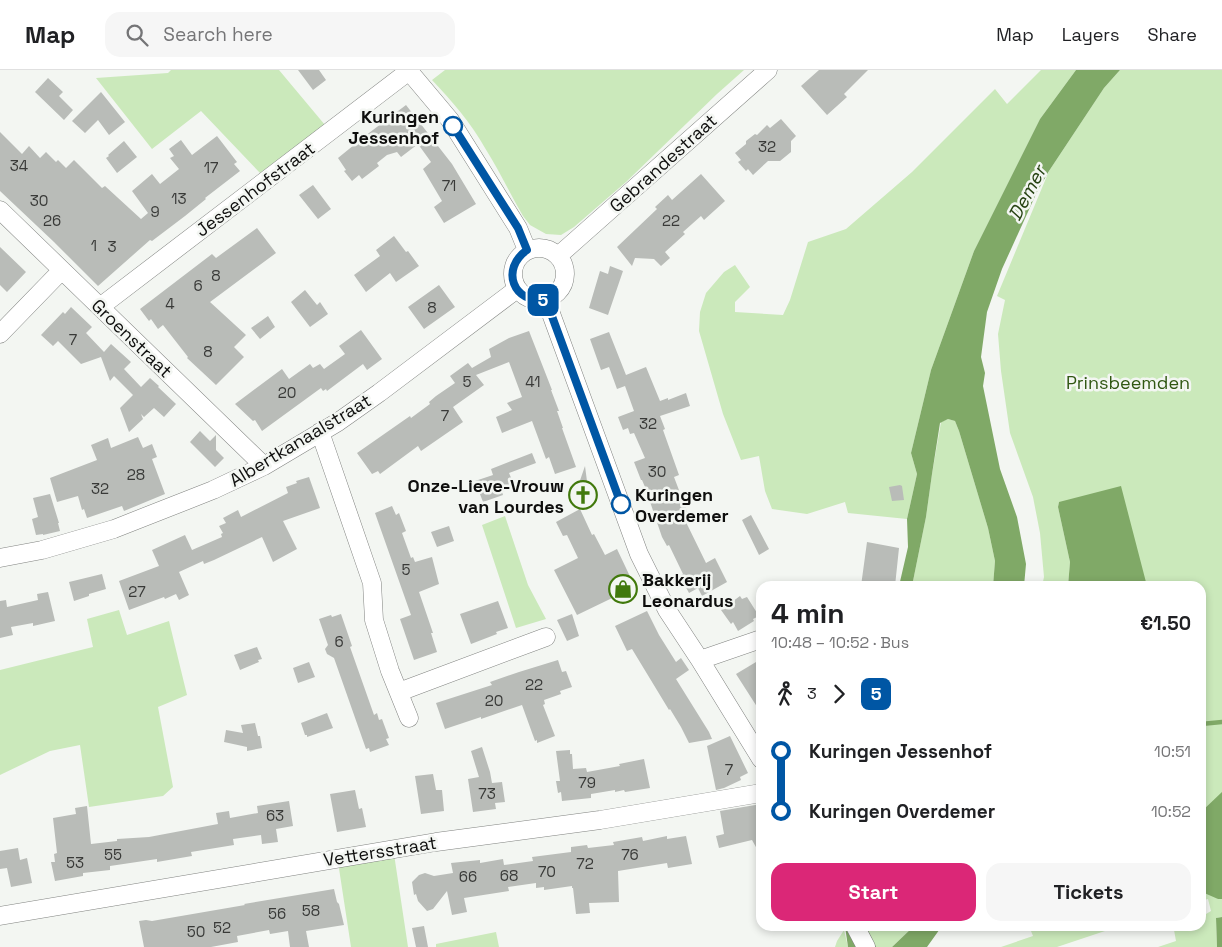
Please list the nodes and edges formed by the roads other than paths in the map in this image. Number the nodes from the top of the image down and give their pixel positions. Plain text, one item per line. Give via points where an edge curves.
1 (768, 70) edge
2 (416, 73) edge
3 (0, 210) edge
4 (527, 250) junction
5 (558, 256) junction
6 (62, 270) junction
7 (517, 289) junction
8 (546, 300) junction
9 (100, 307) junction
10 (0, 334) edge
11 (320, 432) junction
12 (264, 466) junction
13 (0, 558) edge
14 (546, 637) dead end
15 (756, 641) edge
16 (700, 660) junction
17 (399, 692) junction
18 (409, 718) dead end
19 (756, 751) edge
20 (756, 794) edge
21 (0, 916) edge
22 (858, 931) edge
23 (866, 947) edge

1 - 5 street, Gebrandestraat
2 - 4 street via 450,120 518,228
2 - 9 street, Jessenhofstraat
3 - 6 street, Groenstraat
4 - 5 street via 543,248
4 - 7 street via 515,263 512,272
5 - 8 street via 564,265 563,286
6 - 9 street, Groenstraat
6 - 10 street
7 - 8 street via 530,299
7 - 11 street, Albertkanaalstraat via 379,393
8 - 16 street via 639,554 667,610
9 - 12 street, Groenstraat
11 - 12 street, Albertkanaalstraat
11 - 17 street via 372,583 374,620
12 - 13 street, Albertkanaalstraat via 214,490 114,529 42,550
14 - 17 street
15 - 16 street
16 - 19 street
17 - 18 street
20 - 21 street, Vettersstraat via 600,820 436,842
22 - 23 street

